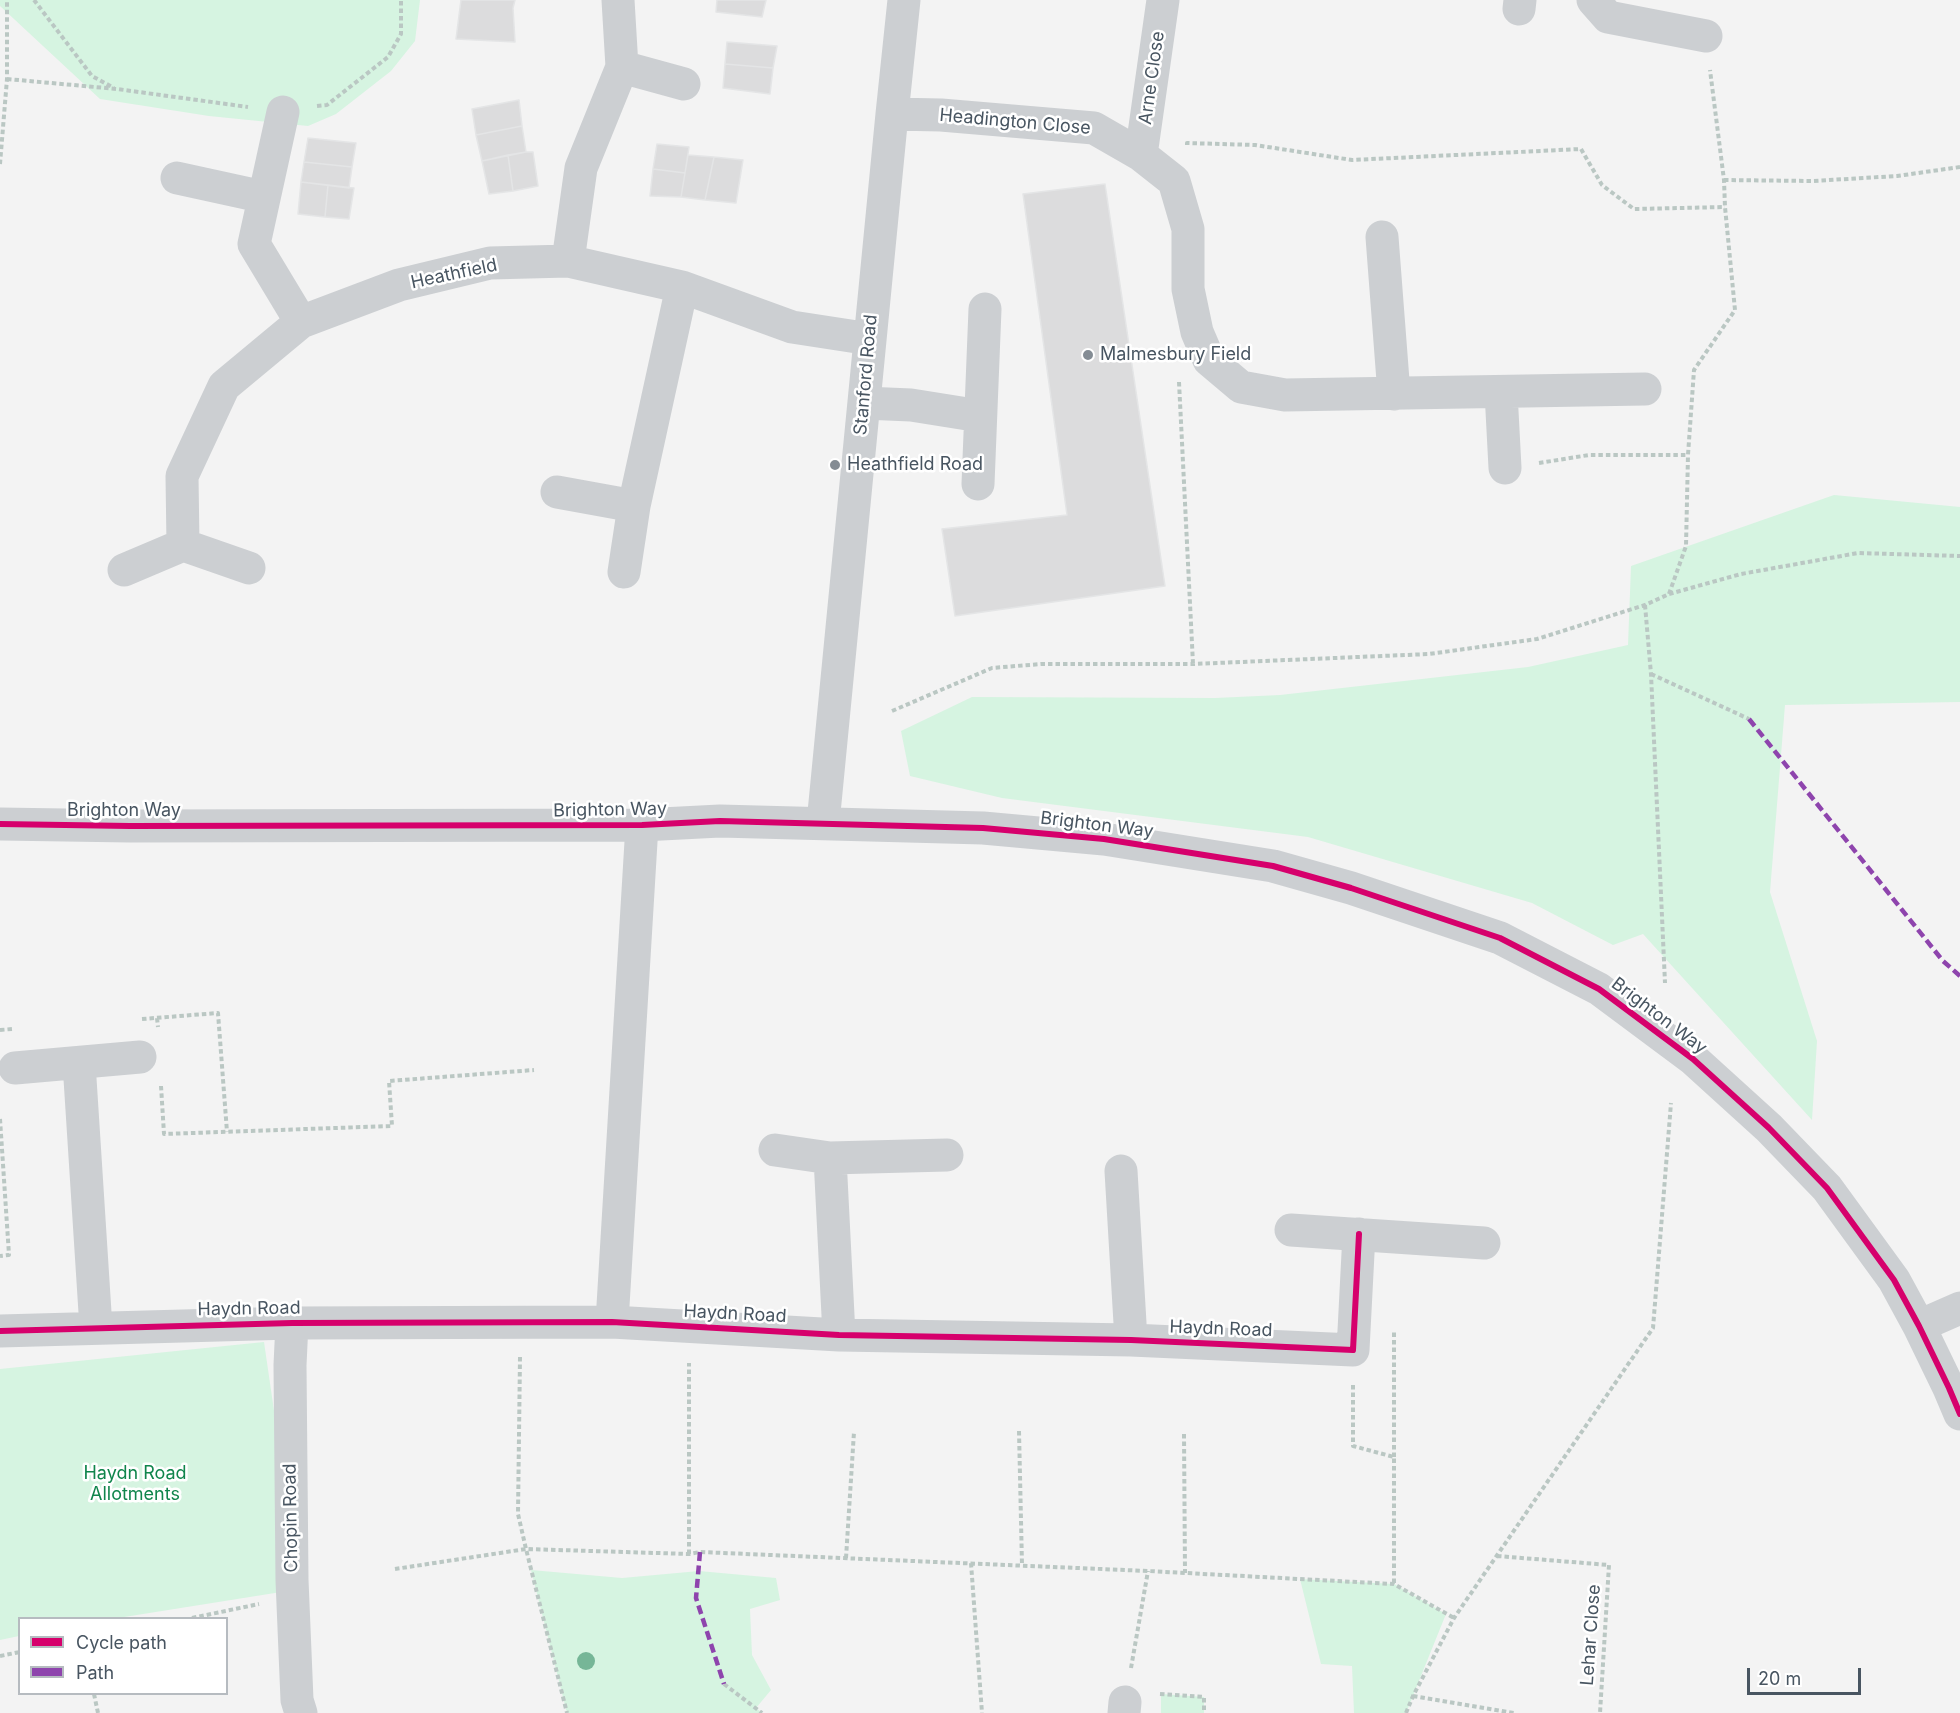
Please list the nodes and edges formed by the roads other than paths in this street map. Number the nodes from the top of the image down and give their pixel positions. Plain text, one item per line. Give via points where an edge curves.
1 (618, 0) edge
2 (904, 0) edge
3 (1163, 0) edge
4 (1593, 0) edge
5 (1706, 36) road end
6 (622, 67) junction
7 (684, 84) dead end
8 (283, 111) dead end
9 (892, 114) junction
10 (1142, 155) junction
11 (177, 178) dead end
12 (264, 197) junction
13 (1382, 237) dead end
14 (568, 261) junction
15 (682, 287) junction
16 (985, 309) dead end
17 (301, 322) junction
18 (870, 339) junction
19 (1645, 389) dead end
20 (1501, 392) junction
21 (1394, 394) junction
22 (864, 403) junction
23 (980, 416) junction
24 (1505, 468) road end
25 (978, 484) dead end
26 (557, 492) dead end
27 (634, 506) junction
28 (183, 545) junction
29 (249, 568) dead end
30 (124, 570) dead end
31 (624, 572) dead end
32 (823, 823) junction
33 (0, 824) edge
34 (642, 825) junction
35 (140, 1057) dead end
36 (79, 1063) junction
37 (15, 1068) dead end
38 (775, 1150) dead end
39 (947, 1155) dead end
40 (830, 1158) junction
41 (1122, 1171) dead end
42 (1291, 1230) dead end
43 (1359, 1234) junction
44 (1484, 1243) dead end
45 (1960, 1308) edge
46 (612, 1322) junction
47 (292, 1323) junction
48 (1919, 1326) junction
49 (96, 1328) junction
50 (0, 1331) edge
51 (839, 1335) junction
52 (1131, 1340) junction
53 (1960, 1414) edge
54 (301, 1713) edge

1 - 6 street
2 - 9 street, Stanford Road
3 - 10 street, Arne Close
4 - 5 street via 1608,17
6 - 7 street
6 - 14 street via 581,168
8 - 12 street
9 - 10 street, Headington Close via 1094,128
9 - 18 street, Stanford Road
10 - 21 street, Headington Close via 1174,181 1188,229 1188,288 1197,332 1209,360 1240,387 1285,395
11 - 12 street
12 - 17 street via 254,244
13 - 21 street
14 - 15 street, Heathfield
14 - 17 street, Heathfield via 490,263 399,285
15 - 18 street, Heathfield via 792,327
15 - 27 street
16 - 23 street
17 - 28 street, Heathfield via 224,386 182,476
18 - 22 street, Stanford Road
19 - 20 street
20 - 21 street
20 - 24 street
22 - 23 street via 911,405
22 - 32 street, Stanford Road
23 - 25 street
26 - 27 street
27 - 31 street
28 - 29 street
28 - 30 street
32 - 34 street, Brighton Way via 720,821
32 - 48 street, Brighton Way via 1005,830 1104,840 1273,866 1500,938 1599,988 1693,1059 1769,1128 1827,1188 1894,1280
33 - 34 street, Brighton Way
34 - 46 street
35 - 36 street
36 - 37 street
36 - 49 street
38 - 40 street
39 - 40 street
40 - 51 street
41 - 52 street
42 - 43 street
43 - 44 street
43 - 52 street, Haydn Road via 1353,1350
45 - 48 street
46 - 47 street, Haydn Road
46 - 51 street, Haydn Road
47 - 49 street, Haydn Road
47 - 54 street, Chopin Road via 292,1580 297,1700
48 - 53 street, Brighton Way
49 - 50 street, Haydn Road
51 - 52 street, Haydn Road

